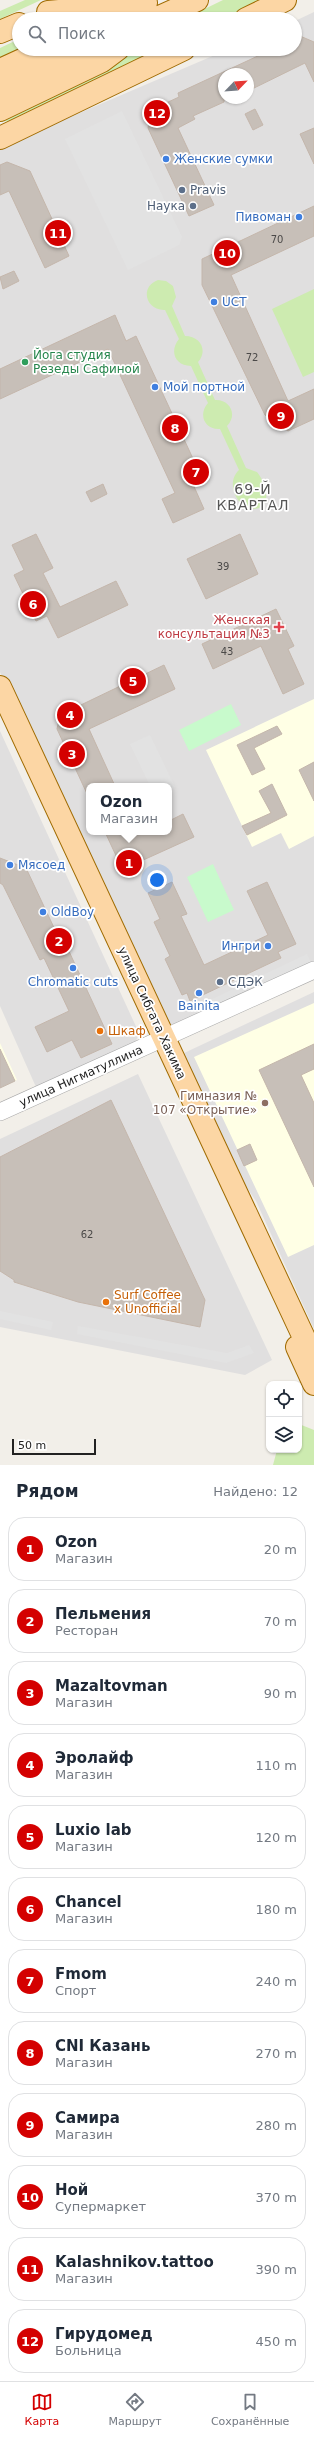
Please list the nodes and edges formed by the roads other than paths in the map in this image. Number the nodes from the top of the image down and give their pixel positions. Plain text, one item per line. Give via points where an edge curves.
1 (70, 0) edge
2 (197, 0) edge
3 (285, 0) edge
4 (155, 11) edge
5 (46, 12) edge
6 (126, 12) edge
7 (260, 12) edge
8 (12, 27) edge
9 (0, 32) edge
10 (31, 56) edge
11 (75, 56) edge
12 (109, 56) edge
13 (169, 56) edge
14 (0, 70) edge
15 (0, 91) edge
16 (0, 110) edge
17 (2, 135) edge
18 (0, 688) edge
19 (0, 716) edge
20 (314, 970) edge
21 (158, 1041) junction
22 (0, 1112) edge
23 (314, 1359) edge
24 (314, 1384) edge

1 - 5 main road
2 - 4 main road
3 - 7 main road
4 - 6 main road
8 - 9 main road
10 - 14 main road
11 - 15 main road
12 - 16 main road
13 - 17 main road
18 - 21 main road, улица Сибгата Хакима
19 - 21 main road, улица Сибгата Хакима
20 - 21 street, улица Нигматуллина
21 - 22 street, улица Нигматуллина
21 - 23 main road, улица Сибгата Хакима
21 - 24 main road, улица Сибгата Хакима

